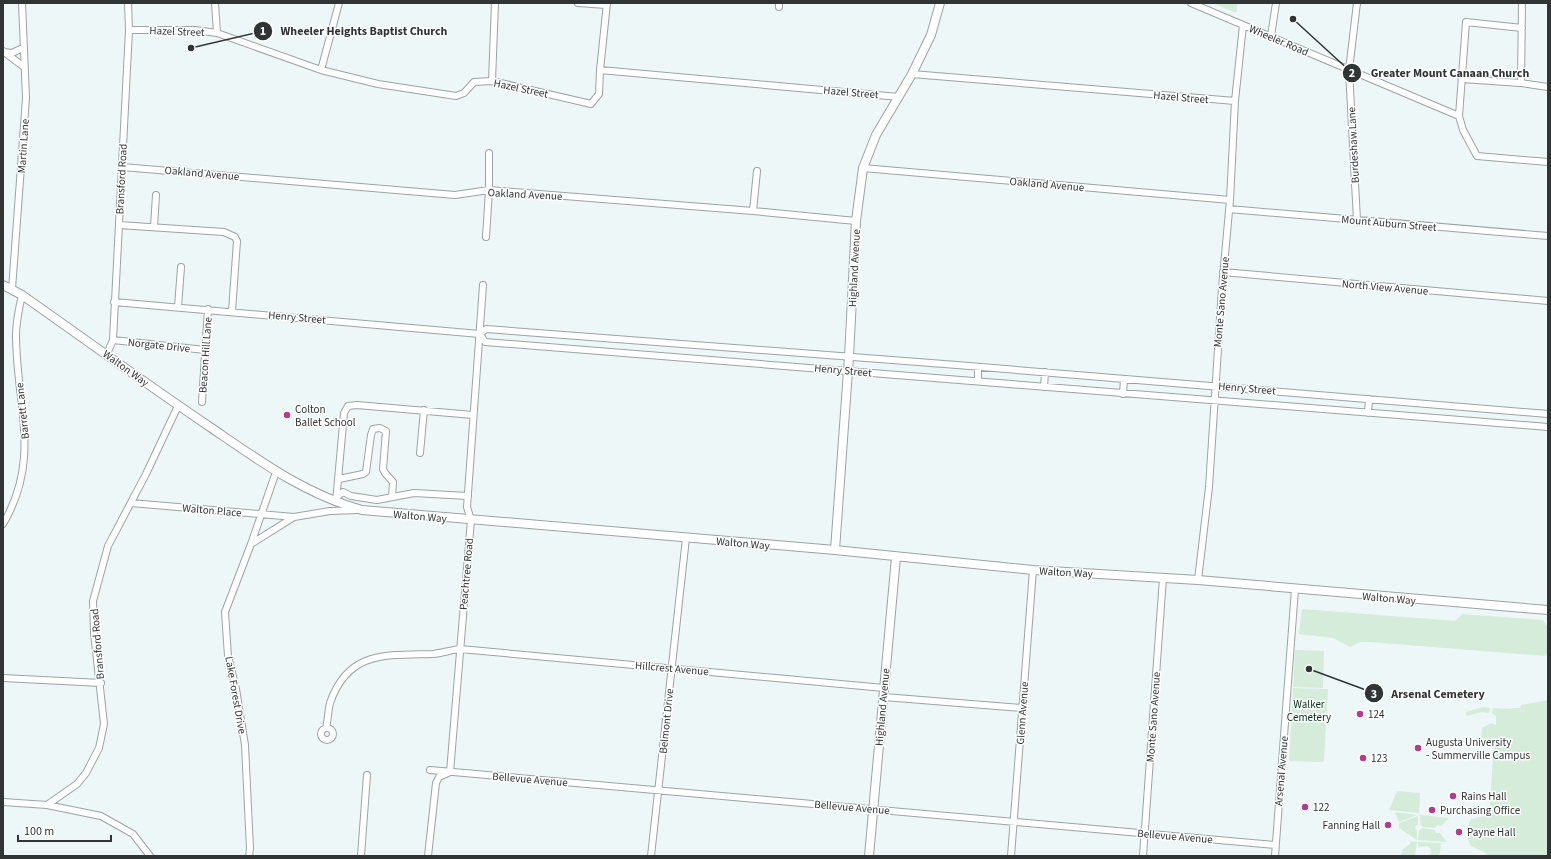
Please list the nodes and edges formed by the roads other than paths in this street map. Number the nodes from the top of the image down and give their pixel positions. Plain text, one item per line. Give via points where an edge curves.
1 (22, 3) edge
2 (128, 3) edge
3 (215, 3) edge
4 (339, 3) edge
5 (495, 3) edge
6 (578, 3) edge
7 (940, 3) edge
8 (1191, 3) edge
9 (1276, 3) edge
10 (1357, 3) edge
11 (1522, 3) edge
12 (606, 4) edge
13 (1243, 24) junction
14 (1522, 28) junction
15 (129, 30) junction
16 (217, 33) junction
17 (1271, 36) junction
18 (23, 48) junction
19 (3, 51) edge
20 (24, 67) junction
21 (321, 70) junction
22 (600, 70) junction
23 (1349, 70) junction
24 (912, 74) junction
25 (1462, 79) junction
26 (492, 81) junction
27 (1521, 83) junction
28 (1548, 87) edge
29 (899, 97) junction
30 (1235, 101) junction
31 (1459, 116) junction
32 (489, 153) dead end
33 (1548, 162) edge
34 (122, 167) junction
35 (863, 168) junction
36 (757, 171) dead end
37 (489, 190) junction
38 (156, 195) dead end
39 (1230, 200) junction
40 (1230, 209) junction
41 (753, 211) junction
42 (1357, 220) junction
43 (856, 221) junction
44 (119, 225) junction
45 (154, 227) junction
46 (1548, 236) edge
47 (486, 237) dead end
48 (181, 267) dead end
49 (1223, 272) junction
50 (3, 285) edge
51 (483, 286) dead end
52 (12, 289) junction
53 (22, 295) junction
54 (1548, 301) edge
55 (114, 302) junction
56 (178, 307) junction
57 (208, 309) junction
58 (232, 311) junction
59 (480, 334) junction
60 (565, 336) junction
61 (113, 340) junction
62 (708, 347) junction
63 (564, 348) junction
64 (205, 350) junction
65 (107, 354) junction
66 (849, 357) junction
67 (707, 359) junction
68 (978, 367) junction
69 (848, 370) junction
70 (1045, 372) junction
71 (1124, 379) junction
72 (978, 381) junction
73 (1215, 386) junction
74 (1044, 387) junction
75 (1123, 394) junction
76 (1370, 398) junction
77 (1213, 401) junction
78 (202, 402) dead end
79 (178, 406) junction
80 (1456, 406) junction
81 (424, 410) junction
82 (1368, 413) junction
83 (1548, 414) edge
84 (473, 415) junction
85 (1454, 420) junction
86 (1548, 427) edge
87 (420, 453) dead end
88 (276, 472) junction
89 (339, 479) junction
90 (468, 496) junction
91 (392, 497) junction
92 (337, 499) junction
93 (130, 503) junction
94 (362, 510) junction
95 (260, 515) junction
96 (294, 517) junction
97 (471, 520) junction
98 (3, 524) edge
99 (686, 538) junction
100 (251, 544) junction
101 (835, 550) junction
102 (896, 557) junction
103 (1032, 570) junction
104 (1163, 578) junction
105 (1198, 580) junction
106 (1295, 589) junction
107 (1548, 610) edge
108 (460, 649) junction
109 (672, 668) junction
110 (3, 678) edge
111 (101, 683) junction
112 (884, 688) junction
113 (884, 697) junction
114 (1022, 708) junction
115 (326, 728) dead end
116 (430, 770) dead end
117 (450, 772) junction
118 (367, 775) dead end
119 (658, 790) junction
120 (3, 802) edge
121 (47, 805) junction
122 (872, 809) junction
123 (1013, 821) junction
124 (1144, 833) junction
125 (1275, 844) junction
126 (249, 853) edge
127 (150, 856) edge
128 (245, 856) edge
129 (361, 856) edge
130 (428, 856) edge
131 (651, 856) edge
132 (869, 856) edge
133 (1010, 856) edge
134 (1143, 856) edge
135 (1274, 856) edge

1 - 18 street, Martin Lane
2 - 15 street, Bransford Road
3 - 16 street
4 - 21 street
5 - 26 street
6 - 12 street
7 - 24 main road, Highland Avenue via 931,35
8 - 13 street, Wheeler Road
9 - 17 street
10 - 23 street, Burdeshaw Lane
11 - 14 street
12 - 22 street
13 - 17 street, Wheeler Road
13 - 30 street, Monte Sano Avenue
14 - 25 street via 1466,22
14 - 27 street
15 - 16 street, Hazel Street via 195,30
15 - 34 street, Bransford Road
16 - 21 street, Hazel Street
17 - 23 street, Wheeler Road
18 - 19 street via 12,53
18 - 20 street, Martin Lane
19 - 20 street
20 - 52 street, Martin Lane via 26,98
21 - 26 street, Hazel Street via 378,84 456,96 464,93 474,82
22 - 26 street, Hazel Street via 599,94 591,104
22 - 29 street, Hazel Street
23 - 31 street, Wheeler Road
23 - 42 street, Burdeshaw Lane
24 - 29 main road, Highland Avenue
24 - 30 street, Hazel Street
25 - 27 street
25 - 31 street
27 - 28 street
29 - 35 main road, Highland Avenue via 876,135
30 - 39 street, Monte Sano Avenue
31 - 33 street via 1463,130 1477,156
32 - 37 street
34 - 37 street, Oakland Avenue via 454,195
34 - 44 street, Bransford Road
35 - 39 street, Oakland Avenue
35 - 43 main road, Highland Avenue
36 - 41 street
37 - 41 street, Oakland Avenue
37 - 47 street
38 - 45 street
39 - 40 street, Monte Sano Avenue
40 - 42 street, Mount Auburn Street
40 - 49 street, Monte Sano Avenue
41 - 43 street, Oakland Avenue
42 - 46 street, Mount Auburn Street
43 - 66 main road, Highland Avenue
44 - 45 street
44 - 55 street, Bransford Road
45 - 58 street via 224,232 235,237 237,241
48 - 56 street
49 - 54 street, North View Avenue
49 - 73 street, Monte Sano Avenue
50 - 52 main road, Walton Way
51 - 59 street, Peachtree Road
52 - 53 main road, Walton Way
53 - 65 main road, Walton Way
53 - 98 street, Barrett Lane via 16,334 26,436 25,456 23,475
55 - 56 street, Henry Street
55 - 61 street, Bransford Road
56 - 57 street, Henry Street
57 - 58 street, Henry Street
57 - 64 street, Beacon Hill Lane
58 - 59 street, Henry Street
59 - 60 street, Henry Street via 486,329
59 - 63 street, Henry Street via 485,342
59 - 84 street, Peachtree Road
60 - 62 street, Henry Street
60 - 63 street
61 - 64 street, Norgate Drive
61 - 65 street, Bransford Road
62 - 66 street, Henry Street
62 - 67 street
63 - 67 street, Henry Street
64 - 78 street, Beacon Hill Lane
65 - 79 main road, Walton Way
66 - 68 street, Henry Street
66 - 69 main road, Highland Avenue
67 - 69 street, Henry Street
68 - 70 street, Henry Street
68 - 72 street
69 - 72 street, Henry Street
69 - 101 main road, Highland Avenue
70 - 71 street, Henry Street
70 - 74 street
71 - 73 street, Henry Street
71 - 75 street
72 - 74 street, Henry Street
73 - 76 street, Henry Street
73 - 77 street, Monte Sano Avenue
74 - 75 street, Henry Street
75 - 77 street, Henry Street
76 - 80 street, Henry Street
76 - 82 street
77 - 82 street, Henry Street
77 - 105 street, Monte Sano Avenue via 1209,487
79 - 88 main road, Walton Way
79 - 93 street, Bransford Road
80 - 83 street, Henry Street
80 - 85 street
81 - 84 street
81 - 87 street
81 - 89 street via 348,406 344,413
82 - 85 street, Henry Street
84 - 90 street, Peachtree Road
85 - 86 street, Henry Street
88 - 92 main road, Walton Way
88 - 95 street, Lake Forest Drive
89 - 91 street via 366,472 371,434 373,429 380,428 386,431 383,469 393,482
89 - 92 street
90 - 91 street via 414,493
90 - 97 street, Peachtree Road via 467,507
91 - 92 street via 377,500 351,496 343,492
92 - 94 main road, Walton Way
93 - 95 street, Walton Place
93 - 111 street, Bransford Road via 108,546 93,602 94,633
94 - 96 street via 330,511
94 - 97 main road, Walton Way
95 - 96 street, Walton Place
95 - 100 street, Lake Forest Drive
96 - 100 street
97 - 99 main road, Walton Way
97 - 108 street, Peachtree Road
99 - 101 main road, Walton Way
99 - 109 street, Belmont Drive
100 - 126 street, Lake Forest Drive via 225,612 228,656 245,745
101 - 102 main road, Walton Way
102 - 103 main road, Walton Way
102 - 112 main road, Highland Avenue
103 - 104 main road, Walton Way
103 - 114 street, Glenn Avenue
104 - 105 main road, Walton Way
104 - 124 street, Monte Sano Avenue
105 - 106 main road, Walton Way
106 - 107 main road, Walton Way
106 - 125 street, Arsenal Avenue
108 - 109 street, Hillcrest Avenue
108 - 115 street, Hillcrest Avenue via 434,654 384,655 366,660 345,676 337,689 330,705
108 - 117 street, Peachtree Road
109 - 112 street, Hillcrest Avenue
109 - 119 street, Belmont Drive
110 - 111 street
111 - 121 street, Bransford Road via 104,724 99,748 77,784
112 - 113 main road, Highland Avenue
113 - 114 street
113 - 122 main road, Highland Avenue
114 - 123 street, Glenn Avenue
116 - 117 street, Bellevue Avenue
117 - 119 street, Bellevue Avenue
117 - 130 street via 439,777 436,783
118 - 129 street
119 - 122 street, Bellevue Avenue
119 - 131 street, Belmont Drive
120 - 121 street
121 - 127 street via 102,816 133,834
122 - 123 street, Bellevue Avenue
122 - 132 main road, Highland Avenue
123 - 124 street, Bellevue Avenue
123 - 133 street, Glenn Avenue
124 - 125 street, Bellevue Avenue
124 - 134 street, Monte Sano Avenue
125 - 135 street, Arsenal Avenue
126 - 128 street, Lake Forest Drive

